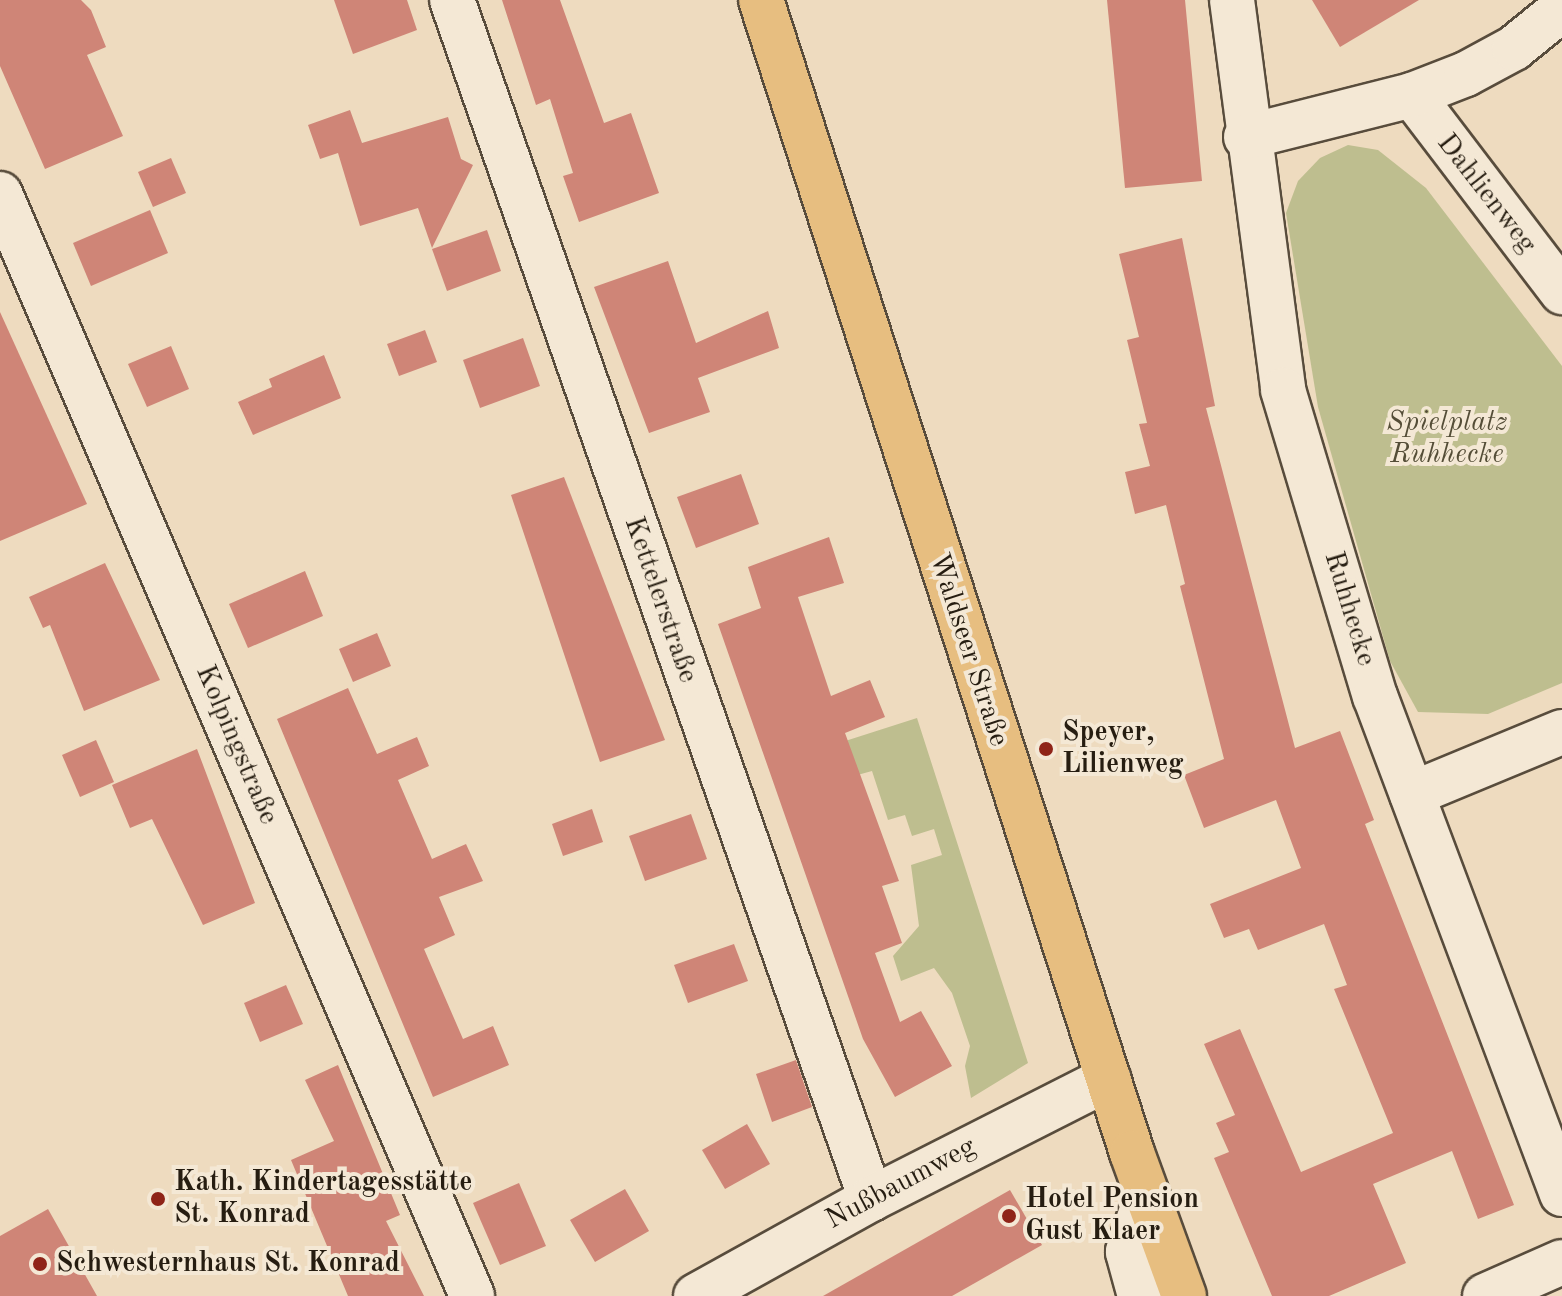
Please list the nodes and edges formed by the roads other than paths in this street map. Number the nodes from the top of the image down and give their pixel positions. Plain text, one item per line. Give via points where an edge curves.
1 (452, 0) edge
2 (761, 0) edge
3 (1232, 0) edge
4 (1562, 9) edge
5 (1412, 95) junction
6 (1246, 137) junction
7 (0, 194) edge
8 (1562, 292) edge
9 (1562, 732) edge
10 (1412, 794) junction
11 (1108, 1079) junction
12 (1147, 1194) junction
13 (1562, 1194) edge
14 (871, 1199) junction
15 (1562, 1262) edge
16 (472, 1296) edge
17 (696, 1296) edge
18 (1140, 1296) edge
19 (1184, 1296) edge
20 (1485, 1296) edge

1 - 14 street, Kettelerstraße
2 - 11 main road, Waldseer Straße
3 - 6 street, Ruhhecke
4 - 5 street via 1514,48
5 - 6 street
5 - 8 street, Dahlienweg
6 - 10 street, Ruhhecke via 1283,390 1375,696
7 - 16 street, Kolpingstraße
9 - 10 street
10 - 13 street, Ruhhecke
11 - 12 main road, Waldseer Straße
11 - 14 street, Nußbaumweg
12 - 18 street via 1128,1252
12 - 19 main road, Waldseer Straße
14 - 17 street, Nußbaumweg
15 - 20 street

